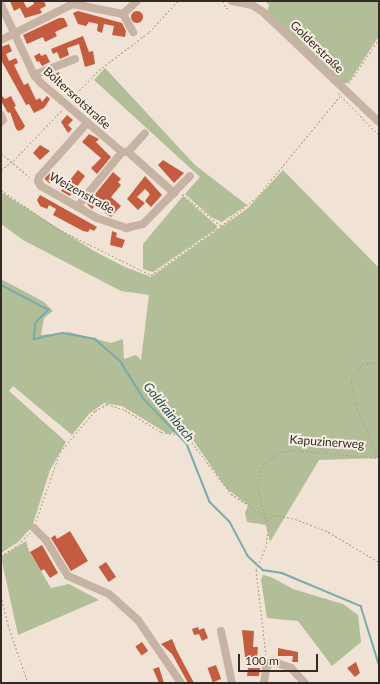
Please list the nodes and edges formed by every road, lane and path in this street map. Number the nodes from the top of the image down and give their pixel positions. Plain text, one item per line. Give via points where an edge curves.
1 (138, 1) edge
2 (178, 1) edge
3 (223, 1) edge
4 (73, 3) edge
5 (233, 4) edge
6 (1, 5) edge
7 (123, 14) junction
8 (133, 32) dead end
9 (15, 33) junction
10 (379, 39) edge
11 (1, 40) edge
12 (75, 59) dead end
13 (34, 75) junction
14 (336, 88) dead end
15 (342, 93) junction
16 (66, 105) junction
17 (1, 115) edge
18 (1, 122) edge
19 (379, 122) edge
20 (87, 123) junction
21 (145, 133) dead end
22 (379, 135) edge
23 (125, 152) junction
24 (1, 153) edge
25 (13, 161) junction
26 (2, 171) edge
27 (190, 176) dead end
28 (38, 181) junction
29 (1, 190) edge
30 (176, 192) junction
31 (77, 207) junction
32 (221, 226) junction
33 (379, 362) edge
34 (379, 458) edge
35 (264, 515) junction
36 (266, 520) junction
37 (34, 528) junction
38 (1, 556) edge
39 (379, 562) edge
40 (1, 596) edge
41 (220, 631) dead end
42 (269, 663) junction
43 (28, 683) edge
44 (181, 683) edge
45 (232, 683) edge
46 (264, 683) edge
47 (305, 683) edge

1 - 7 street
2 - 16 path via 149,32 99,70
3 - 5 path via 226,8
4 - 7 street
4 - 9 street
5 - 15 street, Golderstraße via 252,5 263,12
6 - 9 street, Boltersrotstraße
7 - 8 street
9 - 11 street
9 - 13 street, Boltersrotstraße
10 - 15 path
12 - 13 street
13 - 16 street, Boltersrotstraße
14 - 15 path
15 - 19 street, Golderstraße
15 - 22 path
15 - 32 path via 269,185
16 - 20 street, Boltersrotstraße
16 - 25 path
17 - 18 street
20 - 23 street, Boltersrotstraße
20 - 28 street, Weizenstraße
21 - 23 street
23 - 30 street, Boltersrotstraße
23 - 31 street
24 - 25 path, Weizenstraße
25 - 26 path
25 - 28 path, Weizenstraße
27 - 30 street, Weizenstraße
28 - 31 street, Weizenstraße via 41,186
29 - 32 path via 58,229 104,254 151,275
30 - 31 street, Weizenstraße via 143,224 134,228 108,223
30 - 32 path
33 - 34 path via 362,364 351,380 355,402
34 - 35 path, Kapuzinerweg via 313,451 279,452 263,464 257,484
35 - 36 path, Kapuzinerweg
35 - 37 path via 231,494 217,479 191,440 181,434 161,432 126,410 102,405 60,452
36 - 39 path via 275,515 325,530
36 - 42 path, Kapuzinerweg via 266,547 256,570 257,594
37 - 38 path via 15,547
37 - 44 street via 46,540 68,576 109,594 146,628
40 - 43 path
41 - 45 street
42 - 46 street
42 - 47 street via 275,661 291,668

